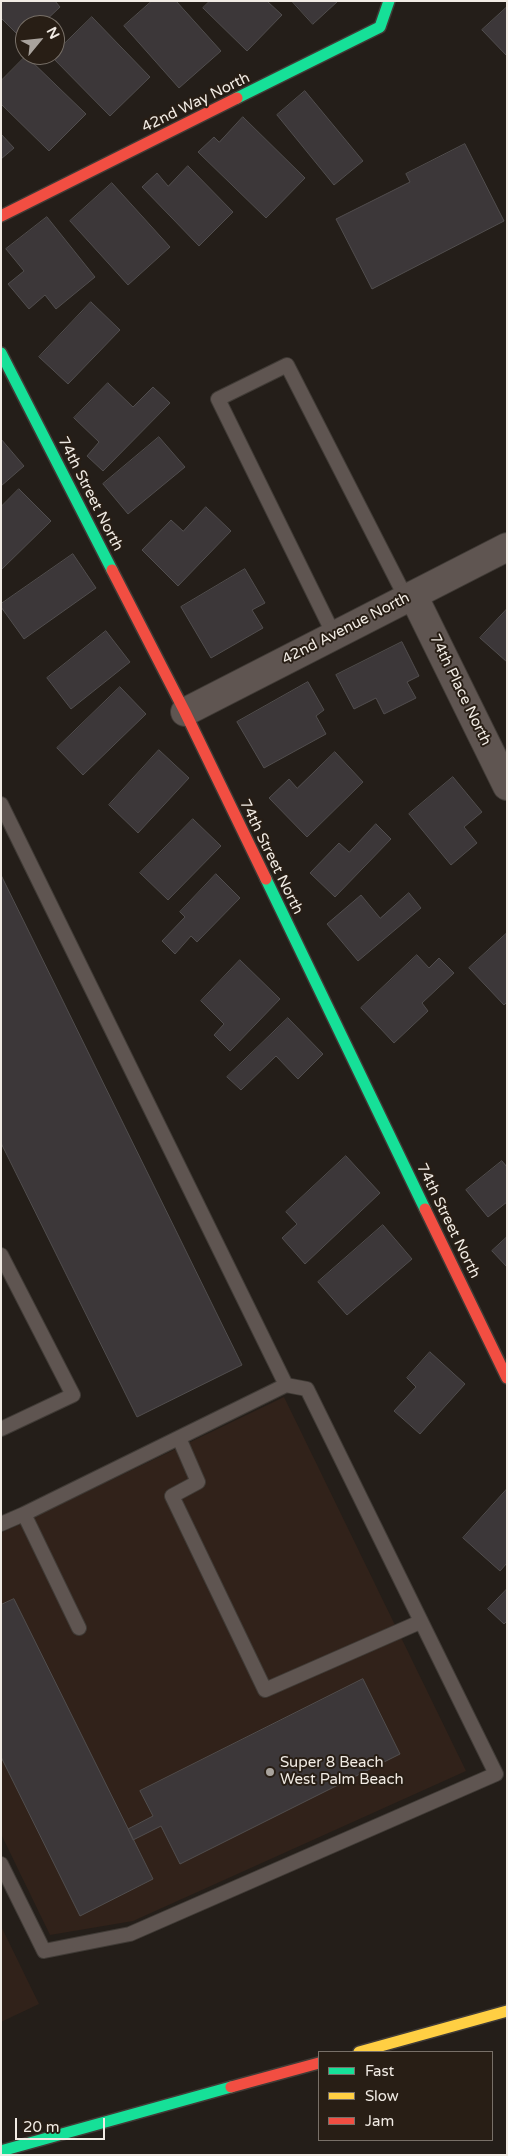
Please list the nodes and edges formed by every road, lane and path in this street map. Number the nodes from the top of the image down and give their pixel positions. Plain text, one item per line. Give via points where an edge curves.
1 (389, 2) edge
2 (1, 216) edge
3 (1, 353) edge
4 (507, 547) edge
5 (410, 596) junction
6 (334, 635) junction
7 (184, 712) junction
8 (507, 786) edge
9 (1, 804) edge
10 (1, 1255) edge
11 (507, 1378) edge
12 (286, 1385) junction
13 (1, 1430) edge
14 (179, 1438) junction
15 (24, 1514) junction
16 (1, 1524) edge
17 (420, 1622) junction
18 (80, 1628) dead end
19 (1, 1864) edge
20 (507, 2011) edge
21 (364, 2051) edge
22 (318, 2063) edge
23 (1, 2151) edge

1 - 2 main road, 42nd Way North via 380,27
3 - 7 main road, 74th Street North
4 - 5 street, 42nd Avenue North
5 - 6 street, 42nd Avenue North
5 - 6 lane via 287,365 218,399
5 - 8 street, 74th Place North
6 - 7 street, 42nd Avenue North
7 - 11 main road, 74th Street North
9 - 12 lane
10 - 13 lane via 73,1395
12 - 14 lane
12 - 17 lane via 307,1389
14 - 15 lane
14 - 17 lane via 198,1482 172,1496 265,1690
15 - 16 lane
15 - 18 lane
17 - 19 lane via 496,1774 130,1934 44,1951
20 - 21 main road
22 - 23 main road

